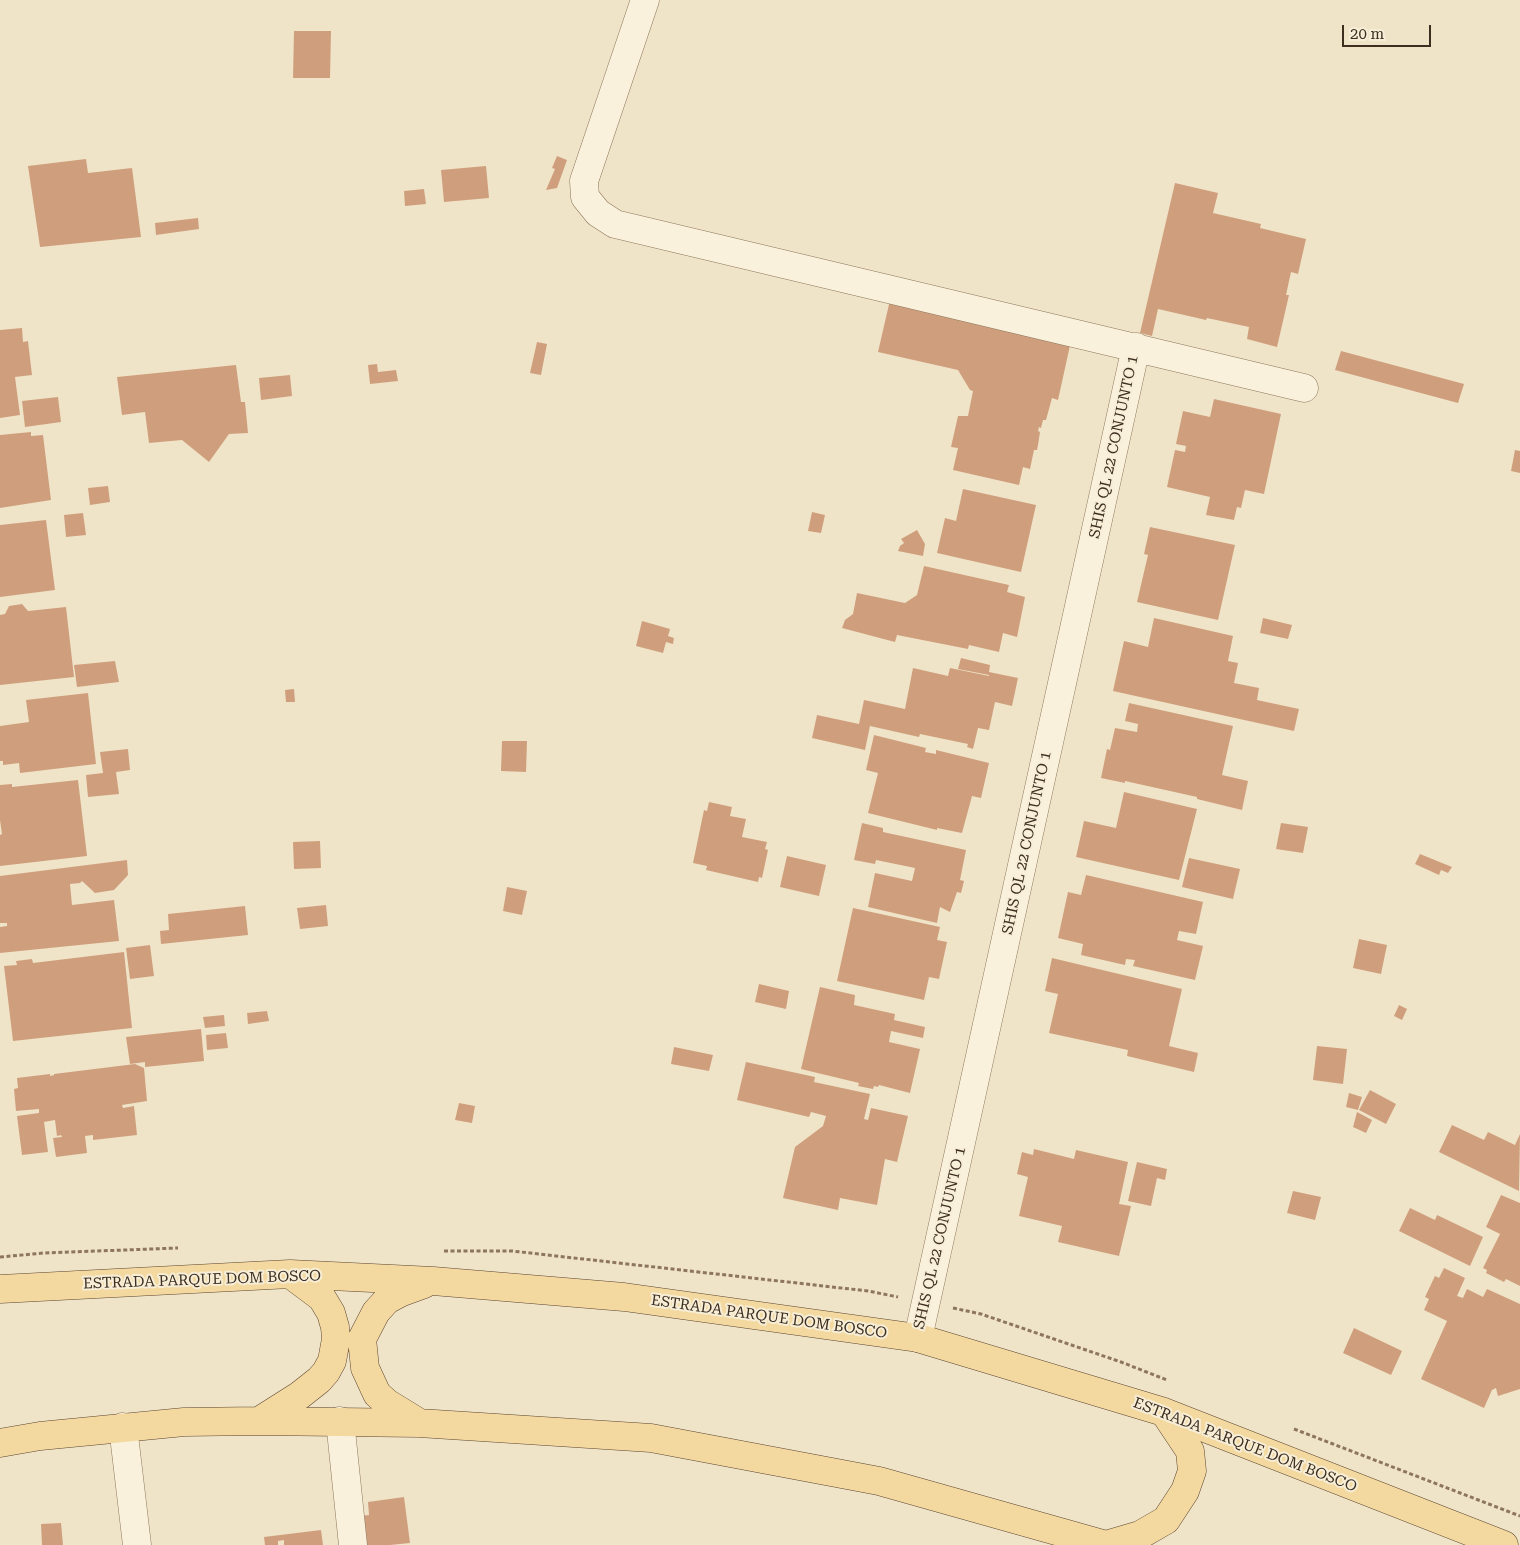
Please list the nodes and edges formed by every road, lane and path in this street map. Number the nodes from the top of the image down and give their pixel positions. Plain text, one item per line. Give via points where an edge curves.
1 (645, 0) edge
2 (1136, 347) junction
3 (1304, 388) dead end
4 (290, 1274) junction
5 (432, 1281) junction
6 (0, 1289) edge
7 (918, 1338) junction
8 (1164, 1412) junction
9 (260, 1421) junction
10 (340, 1421) junction
11 (419, 1423) junction
12 (123, 1427) junction
13 (0, 1443) edge
14 (137, 1545) edge
15 (353, 1545) edge
16 (1106, 1545) edge
17 (1504, 1545) edge

1 - 2 street via 584,181 585,197 598,213 615,224
2 - 3 street
2 - 7 street, SHIS QL 22 CONJUNTO 1
4 - 5 main road, ESTRADA PARQUE DOM BOSCO
4 - 6 main road, ESTRADA PARQUE DOM BOSCO
4 - 9 main road via 322,1298 331,1313 336,1339 332,1361 319,1380
5 - 7 main road, ESTRADA PARQUE DOM BOSCO via 624,1297
5 - 11 main road via 387,1300 376,1312 362,1339 365,1368 377,1394
7 - 8 main road, ESTRADA PARQUE DOM BOSCO
8 - 16 main road via 1190,1451 1192,1471 1185,1491 1166,1520 1140,1535
8 - 17 main road, ESTRADA PARQUE DOM BOSCO
9 - 10 main road
9 - 12 main road
10 - 11 main road
10 - 15 street
11 - 16 main road via 651,1438 879,1481
12 - 13 main road
12 - 14 street

